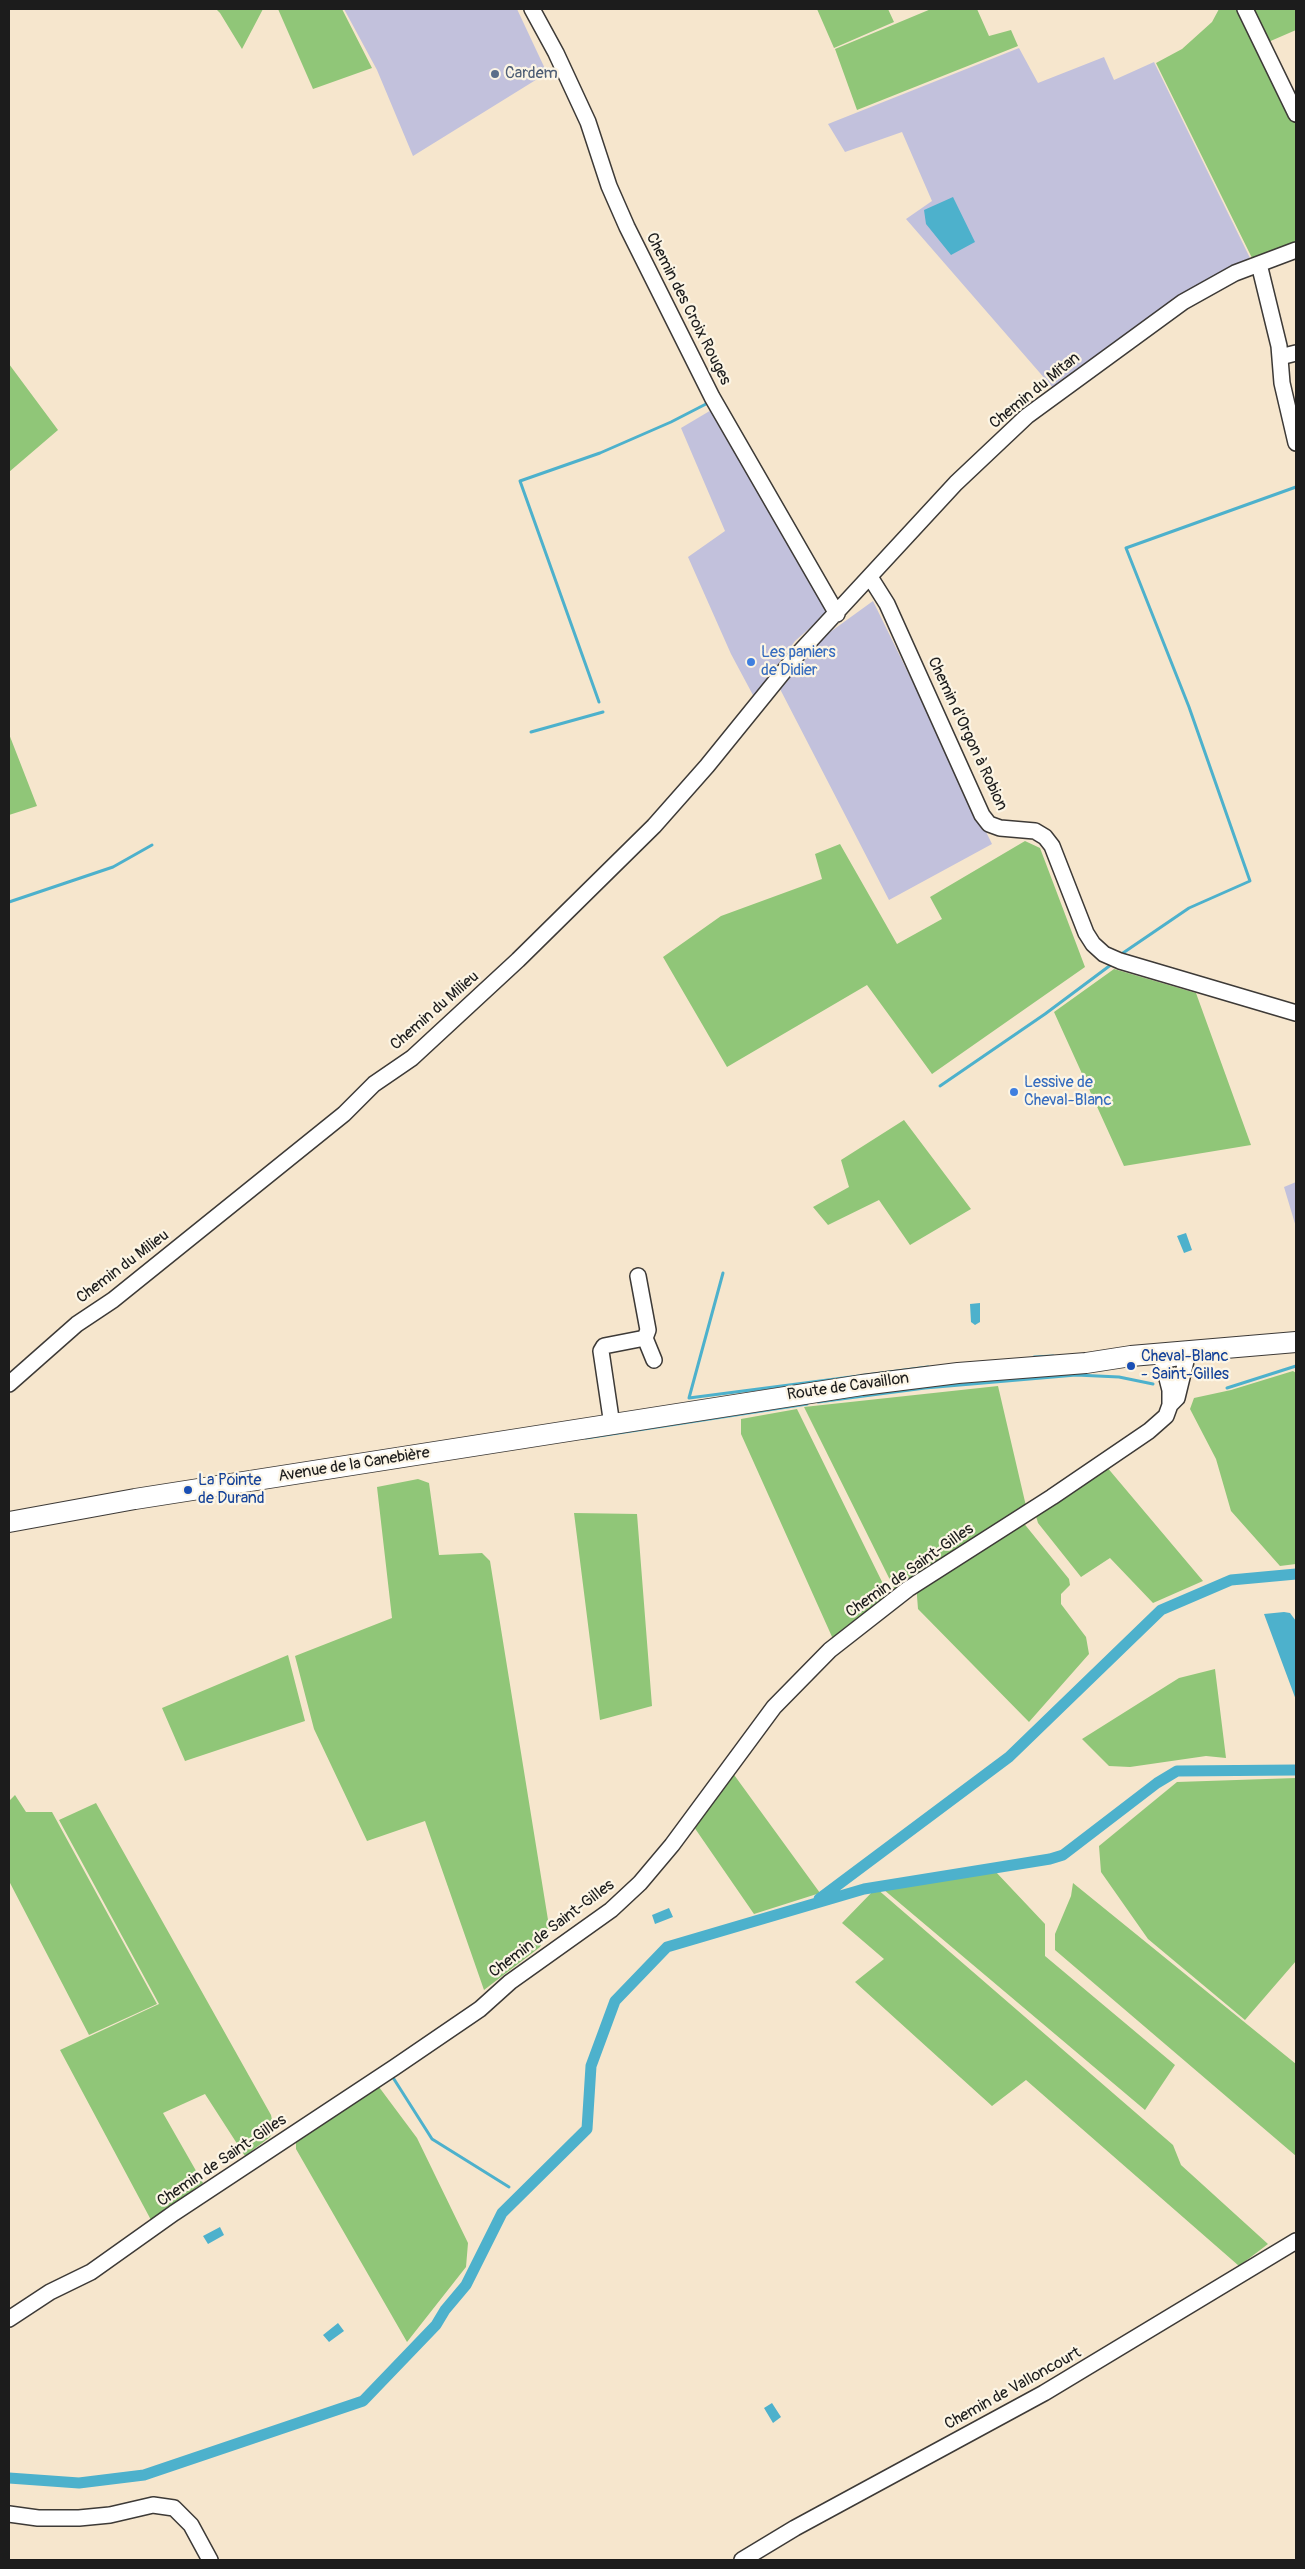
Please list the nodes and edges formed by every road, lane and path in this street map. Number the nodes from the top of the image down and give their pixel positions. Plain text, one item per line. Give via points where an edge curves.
1 (532, 9) edge
2 (1245, 9) edge
3 (1296, 114) edge
4 (1296, 250) edge
5 (1259, 264) junction
6 (1296, 353) edge
7 (1280, 357) junction
8 (1296, 443) edge
9 (870, 578) junction
10 (837, 614) junction
11 (1296, 1013) edge
12 (638, 1276) dead end
13 (645, 1338) junction
14 (1296, 1343) edge
15 (1175, 1358) junction
16 (654, 1360) dead end
17 (9, 1384) edge
18 (1170, 1405) junction
19 (612, 1425) junction
20 (9, 1522) edge
21 (1296, 2241) edge
22 (9, 2319) edge
23 (9, 2514) edge
24 (210, 2560) edge
25 (742, 2560) edge

1 - 10 street, Chemin des Croix Rouges via 588,122 627,228 712,397
2 - 3 street
4 - 5 street, Chemin du Mitan
5 - 7 street
5 - 9 street, Chemin du Mitan via 1182,302 1027,416 956,483
6 - 7 street
7 - 8 street via 1282,383
9 - 10 street, Chemin du Mitan
9 - 11 street, Chemin d'Orgon à Robion via 887,604 982,815 989,824 1000,828 1035,831 1045,837 1052,846 1092,944 1120,961
10 - 17 street, Chemin du Milieu via 788,665 707,766 648,832 597,885 430,1043 374,1084 344,1114 118,1296 77,1324
12 - 13 street via 648,1330
13 - 16 street
13 - 19 street via 604,1346 601,1351
14 - 15 main road, Route de Cavaillon via 1238,1347
14 - 15 main road, Route de Cavaillon via 1245,1355
15 - 18 street
15 - 18 street, Chemin de Saint-Gilles via 1177,1398
15 - 19 main road, Route de Cavaillon via 1131,1356 862,1385
18 - 22 street, Chemin de Saint-Gilles via 1166,1416 1149,1431 908,1589 830,1650 774,1706 672,1845 640,1883 611,1910 418,2052 174,2213 91,2272 50,2292
19 - 20 main road, Avenue de la Canebière via 135,1499
21 - 25 street, Chemin de Valloncourt via 1044,2393
23 - 24 street via 79,2518 153,2505 174,2508 191,2525

